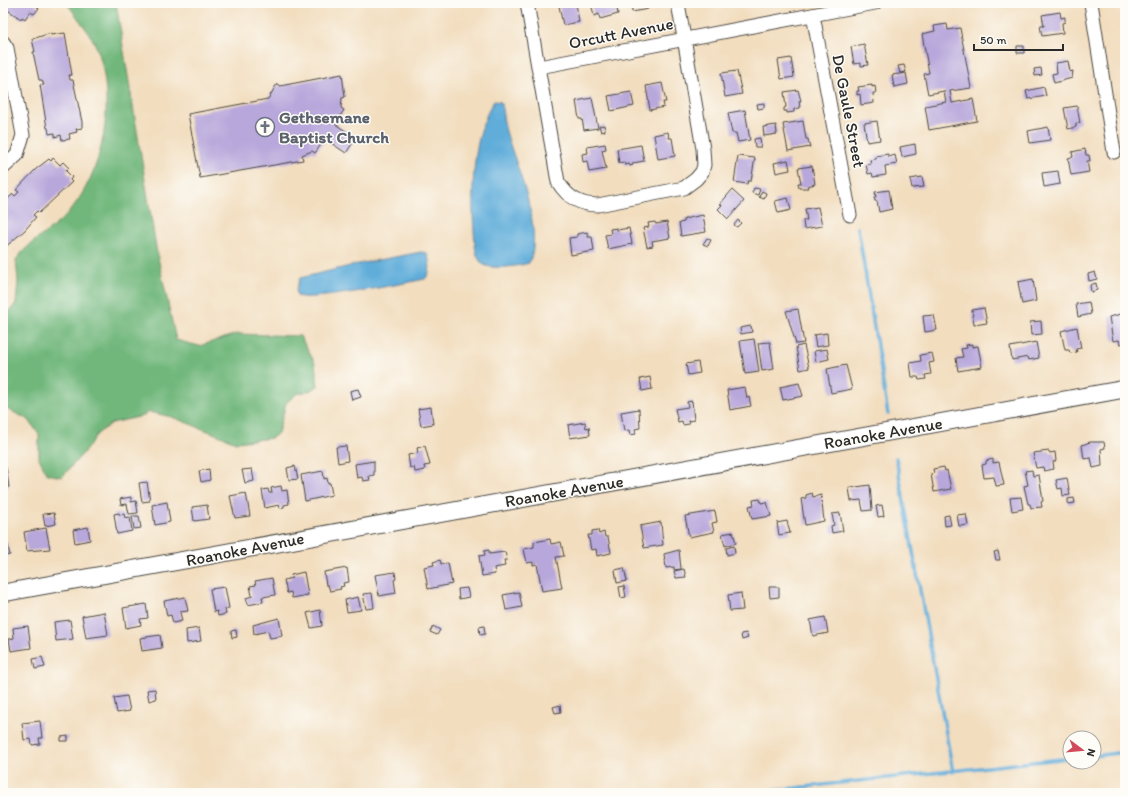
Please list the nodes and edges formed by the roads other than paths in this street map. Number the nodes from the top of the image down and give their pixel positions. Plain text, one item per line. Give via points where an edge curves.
1 (527, 3) edge
2 (678, 3) edge
3 (875, 3) edge
4 (1091, 3) edge
5 (813, 15) junction
6 (685, 39) junction
7 (3, 42) edge
8 (539, 67) junction
9 (1114, 152) dead end
10 (3, 168) edge
11 (850, 215) dead end
12 (1125, 388) edge
13 (3, 593) edge

1 - 8 street
2 - 6 street
3 - 5 street, Orcutt Avenue
4 - 9 street
5 - 6 street, Orcutt Avenue
5 - 11 street, De Gaule Street
6 - 8 street, Orcutt Avenue
6 - 8 street via 704,165 696,179 684,188 598,205 588,205 569,197 558,182
7 - 10 street via 7,48 23,136 17,155
12 - 13 street, Roanoke Avenue

